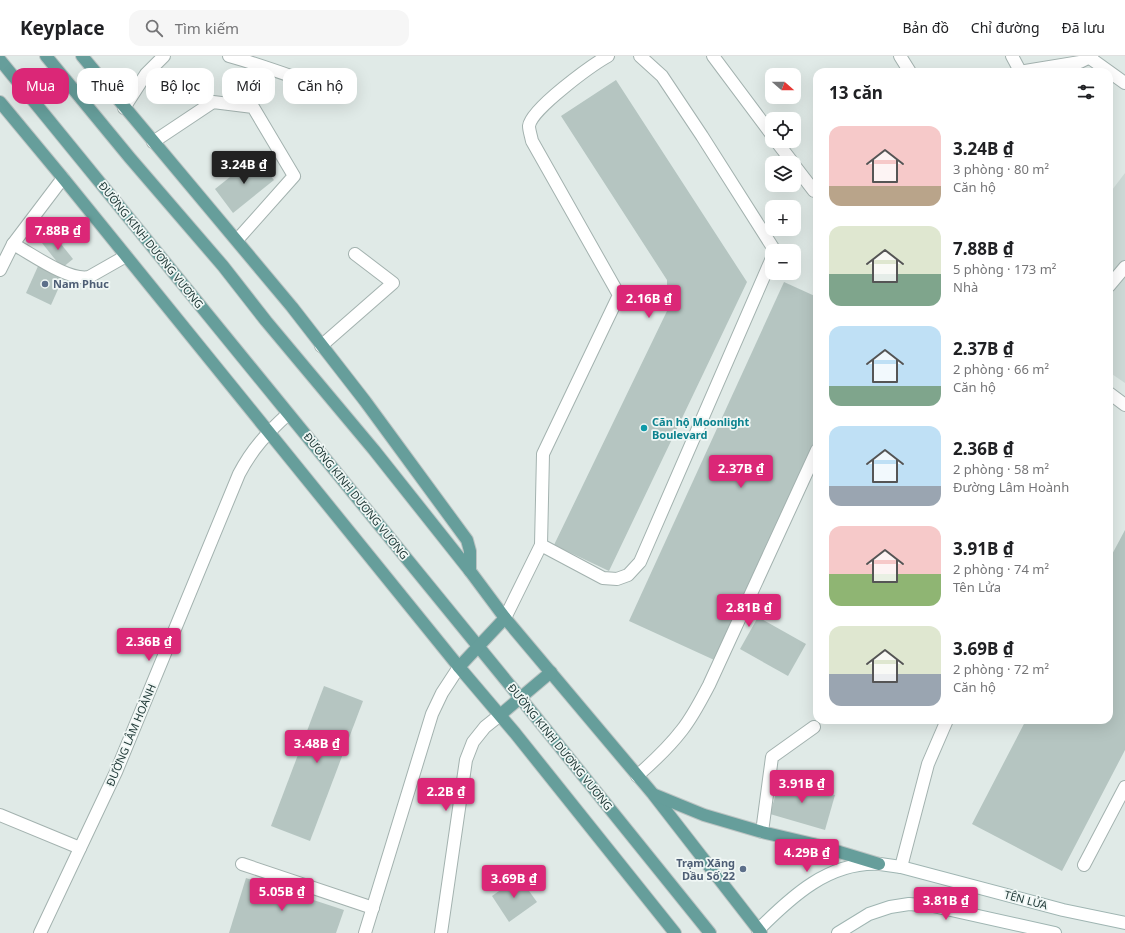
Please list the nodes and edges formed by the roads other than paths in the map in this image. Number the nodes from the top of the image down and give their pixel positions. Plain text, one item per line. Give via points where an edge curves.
1 (46, 56) edge
2 (82, 56) edge
3 (164, 56) edge
4 (229, 56) edge
5 (608, 56) edge
6 (640, 56) edge
7 (713, 56) edge
8 (900, 56) edge
9 (1012, 56) edge
10 (0, 60) edge
11 (1084, 62) edge
12 (908, 68) edge
13 (1017, 68) edge
14 (1045, 68) edge
15 (1096, 68) edge
16 (283, 74) edge
17 (1113, 77) edge
18 (1125, 83) edge
19 (0, 102) edge
20 (124, 108) junction
21 (765, 126) edge
22 (153, 142) junction
23 (801, 174) edge
24 (63, 178) junction
25 (813, 190) edge
26 (237, 240) junction
27 (13, 244) junction
28 (771, 244) edge
29 (354, 254) dead end
30 (126, 256) junction
31 (1125, 266) edge
32 (0, 270) edge
33 (765, 274) edge
34 (1113, 281) edge
35 (321, 346) junction
36 (1113, 396) edge
37 (1125, 405) edge
38 (288, 414) junction
39 (268, 432) junction
40 (813, 459) edge
41 (541, 545) junction
42 (470, 571) junction
43 (505, 618) junction
44 (478, 647) junction
45 (458, 667) junction
46 (551, 672) junction
47 (520, 698) junction
48 (500, 715) junction
49 (945, 724) edge
50 (814, 727) dead end
51 (637, 776) junction
52 (1125, 787) edge
53 (653, 794) junction
54 (0, 815) edge
55 (762, 832) junction
56 (80, 848) junction
57 (242, 864) dead end
58 (879, 864) junction
59 (1084, 865) dead end
60 (901, 867) junction
61 (372, 908) junction
62 (1125, 923) edge
63 (758, 932) edge
64 (40, 933) edge
65 (365, 933) edge
66 (441, 933) edge
67 (675, 933) edge
68 (710, 933) edge
69 (838, 933) edge
70 (1055, 933) edge

1 - 42 main road via 223,266
2 - 20 main road
3 - 20 street via 146,74
4 - 16 street
5 - 41 street via 544,104 529,125 532,141 619,295 543,454
6 - 28 street via 662,76
7 - 21 street
8 - 12 street
9 - 13 street
10 - 38 main road, ĐƯỜNG KINH DƯƠNG VƯƠNG
11 - 14 street
11 - 15 street
17 - 18 street
19 - 24 main road
20 - 22 main road
22 - 26 main road
22 - 26 street via 213,102 253,107 294,176
23 - 25 street
24 - 27 street
24 - 30 main road
26 - 35 main road
27 - 30 street via 68,275 83,278
27 - 32 street
29 - 35 street via 393,283
30 - 39 main road
31 - 34 street
33 - 41 street via 640,562 628,575 618,579 603,578
35 - 42 main road via 467,540
36 - 37 street
38 - 39 street, ĐƯỜNG LÂM HOÀNH
38 - 44 main road, ĐƯỜNG KINH DƯƠNG VƯƠNG
39 - 45 main road
39 - 56 street, ĐƯỜNG LÂM HOÀNH via 247,458 239,474 116,772
40 - 51 street via 700,703 669,746
41 - 43 street
42 - 43 main road
43 - 44 main road
43 - 46 main road
44 - 45 main road
44 - 47 main road, ĐƯỜNG KINH DƯƠNG VƯƠNG
45 - 48 main road
45 - 61 street via 432,714
46 - 47 main road
46 - 51 main road
47 - 48 main road
47 - 68 main road, ĐƯỜNG KINH DƯƠNG VƯƠNG
48 - 66 street via 485,727 473,742 466,760
48 - 67 main road
49 - 60 street via 928,764
50 - 55 street via 772,757
51 - 53 main road
52 - 59 street
53 - 55 main road via 704,815
53 - 63 main road
54 - 56 street
55 - 58 main road
56 - 64 street, ĐƯỜNG LÂM HOÀNH
57 - 61 street
58 - 60 street, TÊN LỬA
58 - 63 street, TÊN LỬA via 858,866 828,874 790,898
60 - 62 street, TÊN LỬA via 1063,910
61 - 65 street
69 - 70 street via 869,914 910,904 933,906

